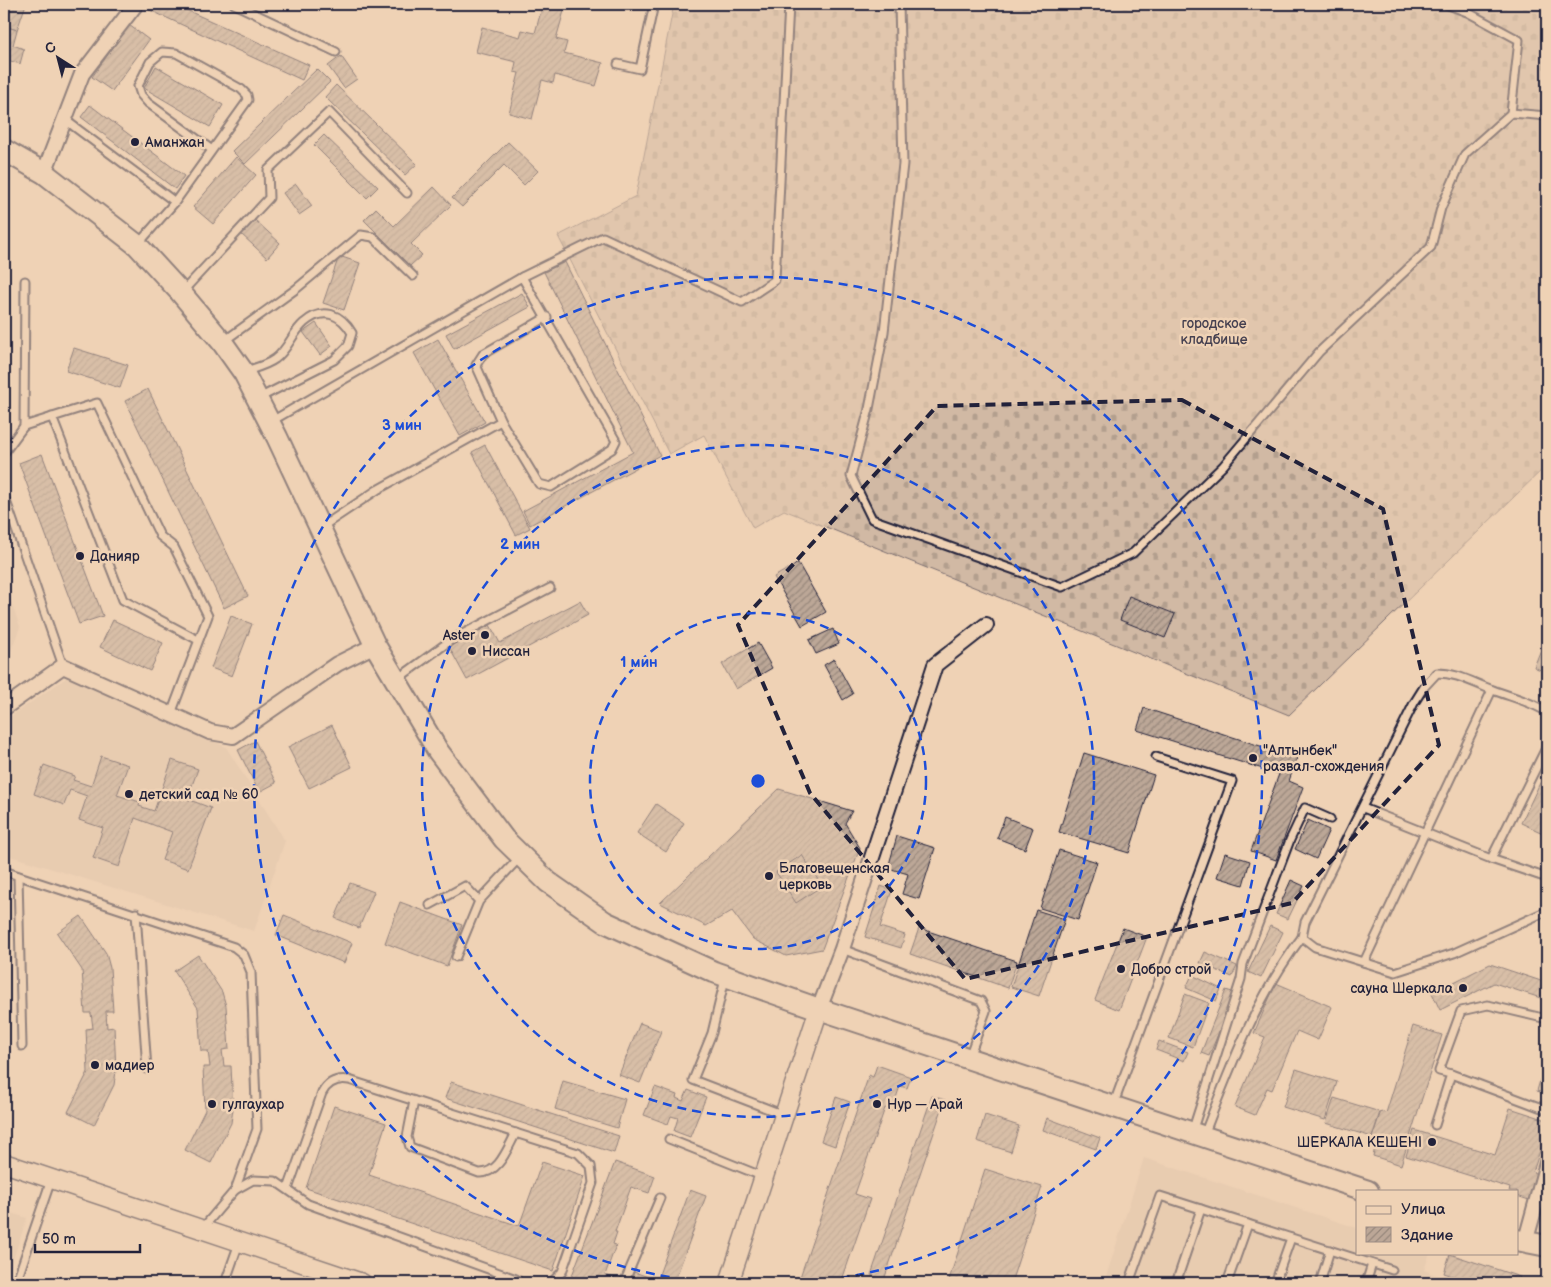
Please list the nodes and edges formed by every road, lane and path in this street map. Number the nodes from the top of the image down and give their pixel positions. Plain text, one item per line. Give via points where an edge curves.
1 (136, 4) edge
2 (234, 4) edge
3 (654, 4) edge
4 (789, 4) edge
5 (899, 4) edge
6 (1446, 4) edge
7 (336, 52) dead end
8 (618, 64) dead end
9 (1510, 113) junction
10 (1547, 116) edge
11 (64, 118) junction
12 (4, 150) edge
13 (212, 150) junction
14 (44, 173) junction
15 (407, 193) dead end
16 (175, 202) junction
17 (137, 245) junction
18 (413, 276) dead end
19 (522, 277) junction
20 (25, 281) dead end
21 (181, 293) junction
22 (547, 317) junction
23 (222, 342) junction
24 (244, 372) junction
25 (257, 399) junction
26 (52, 417) junction
27 (501, 421) junction
28 (270, 423) junction
29 (24, 426) junction
30 (4, 453) edge
31 (4, 495) edge
32 (320, 528) junction
33 (550, 588) dead end
34 (986, 625) dead end
35 (198, 640) junction
36 (375, 645) junction
37 (63, 666) junction
38 (396, 680) junction
39 (1492, 690) junction
40 (4, 708) edge
41 (1547, 712) edge
42 (171, 714) junction
43 (1547, 746) edge
44 (1156, 757) dead end
45 (1363, 808) junction
46 (1330, 819) dead end
47 (1426, 833) junction
48 (521, 856) junction
49 (1491, 859) junction
50 (4, 871) edge
51 (18, 876) junction
52 (1547, 878) edge
53 (479, 901) junction
54 (430, 905) dead end
55 (1547, 911) edge
56 (136, 913) junction
57 (1302, 937) junction
58 (842, 949) junction
59 (456, 957) dead end
60 (1364, 962) junction
61 (726, 976) junction
62 (819, 1009) junction
63 (1547, 1018) edge
64 (22, 1046) dead end
65 (969, 1057) junction
66 (148, 1069) dead end
67 (1451, 1074) junction
68 (414, 1101) junction
69 (1113, 1106) junction
70 (1547, 1110) edge
71 (784, 1115) junction
72 (1435, 1125) dead end
73 (516, 1133) junction
74 (1198, 1134) junction
75 (669, 1139) dead end
76 (1547, 1163) edge
77 (4, 1164) edge
78 (764, 1177) junction
79 (51, 1179) junction
80 (288, 1189) junction
81 (235, 1190) junction
82 (1365, 1190) edge
83 (660, 1198) dead end
84 (1201, 1209) junction
85 (1248, 1224) junction
86 (202, 1229) junction
87 (1291, 1238) junction
88 (1521, 1241) edge
89 (239, 1242) junction
90 (1547, 1246) edge
91 (1330, 1250) junction
92 (1547, 1256) edge
93 (1372, 1264) junction
94 (1392, 1270) dead end
95 (16, 1283) edge
96 (225, 1283) edge
97 (362, 1283) edge
98 (520, 1283) edge
99 (551, 1283) edge
100 (624, 1283) edge
101 (728, 1283) edge
102 (1129, 1283) edge
103 (1176, 1283) edge
104 (1227, 1283) edge
105 (1276, 1283) edge
106 (1320, 1283) edge
107 (1366, 1283) edge

1 - 11 street via 82,74
2 - 7 lane
3 - 8 lane via 640,69
4 - 19 lane via 775,280 742,302 602,236
5 - 9 lane via 903,164 884,332 869,409 851,476 872,519 1062,587 1133,553 1223,466 1319,352 1431,247 1441,208 1465,154
6 - 9 lane via 1519,40
9 - 10 lane
11 - 14 street
11 - 16 lane
12 - 14 main road
13 - 13 lane via 247,103 247,95 176,53 162,52 150,62 138,86 141,95
13 - 16 lane
14 - 17 main road
15 - 21 lane via 329,112 268,170 269,198
16 - 17 lane
17 - 21 main road
18 - 23 lane via 373,237 361,235 296,290
19 - 22 lane
19 - 28 lane
20 - 29 lane
21 - 23 main road
22 - 27 lane via 483,354 476,365
22 - 27 lane via 616,441 612,449 552,487 539,484
23 - 24 main road
24 - 25 main road
24 - 25 lane via 274,359 290,344 304,323 320,314 332,314 344,320 352,333 348,346 334,360
25 - 28 main road
26 - 29 lane
26 - 35 lane via 123,600
26 - 35 lane via 97,403 160,536 174,547 208,616
27 - 32 lane via 377,490
28 - 32 main road
29 - 30 lane
31 - 37 lane
32 - 36 main road
33 - 38 lane via 451,640
34 - 58 street via 935,665
35 - 42 lane
36 - 38 main road
36 - 42 street via 337,664 233,736 210,732
37 - 40 street
37 - 42 street
38 - 48 main road via 438,751 504,839
39 - 41 lane via 1534,704
39 - 45 lane via 1454,673 1437,672 1414,704
39 - 47 lane
43 - 49 lane
44 - 69 lane via 1232,781
45 - 47 lane
45 - 57 lane via 1306,922
46 - 74 lane via 1305,808 1290,840 1243,964
47 - 49 lane
47 - 60 lane
48 - 53 lane
48 - 61 main road via 548,882 605,922
49 - 52 lane
50 - 51 lane
51 - 56 lane
51 - 64 lane
53 - 54 lane via 465,886
53 - 59 lane
55 - 60 lane via 1429,962 1395,972
56 - 66 lane
56 - 81 lane via 234,947 244,954 252,972 257,1129
57 - 60 lane via 1315,947
57 - 74 lane via 1262,1000
58 - 62 street
58 - 65 lane via 981,1001 986,1011
61 - 62 main road
61 - 71 lane via 712,1033 693,1080
62 - 65 main road
62 - 71 street
63 - 67 lane via 1488,1005 1460,1011 1439,1071
65 - 69 main road
67 - 70 lane
67 - 72 lane
68 - 73 lane
68 - 73 lane via 407,1137 410,1147 479,1173 495,1169
68 - 80 lane via 349,1080 329,1084 322,1093
69 - 74 main road
71 - 78 street
73 - 99 lane via 578,1153 591,1166 593,1183 562,1272
74 - 82 main road
75 - 78 lane
76 - 88 street
77 - 79 street
78 - 101 street
79 - 86 street
79 - 95 lane
80 - 81 lane via 275,1181 261,1179
80 - 98 lane via 308,1204
81 - 86 lane
83 - 100 lane
84 - 85 lane
84 - 102 lane via 1160,1196
84 - 103 lane
85 - 87 lane
85 - 104 lane
86 - 89 street
87 - 91 lane
87 - 105 lane
88 - 90 main road
88 - 92 main road
89 - 96 lane
89 - 97 street
91 - 93 lane
91 - 106 lane
93 - 94 lane
93 - 107 lane

